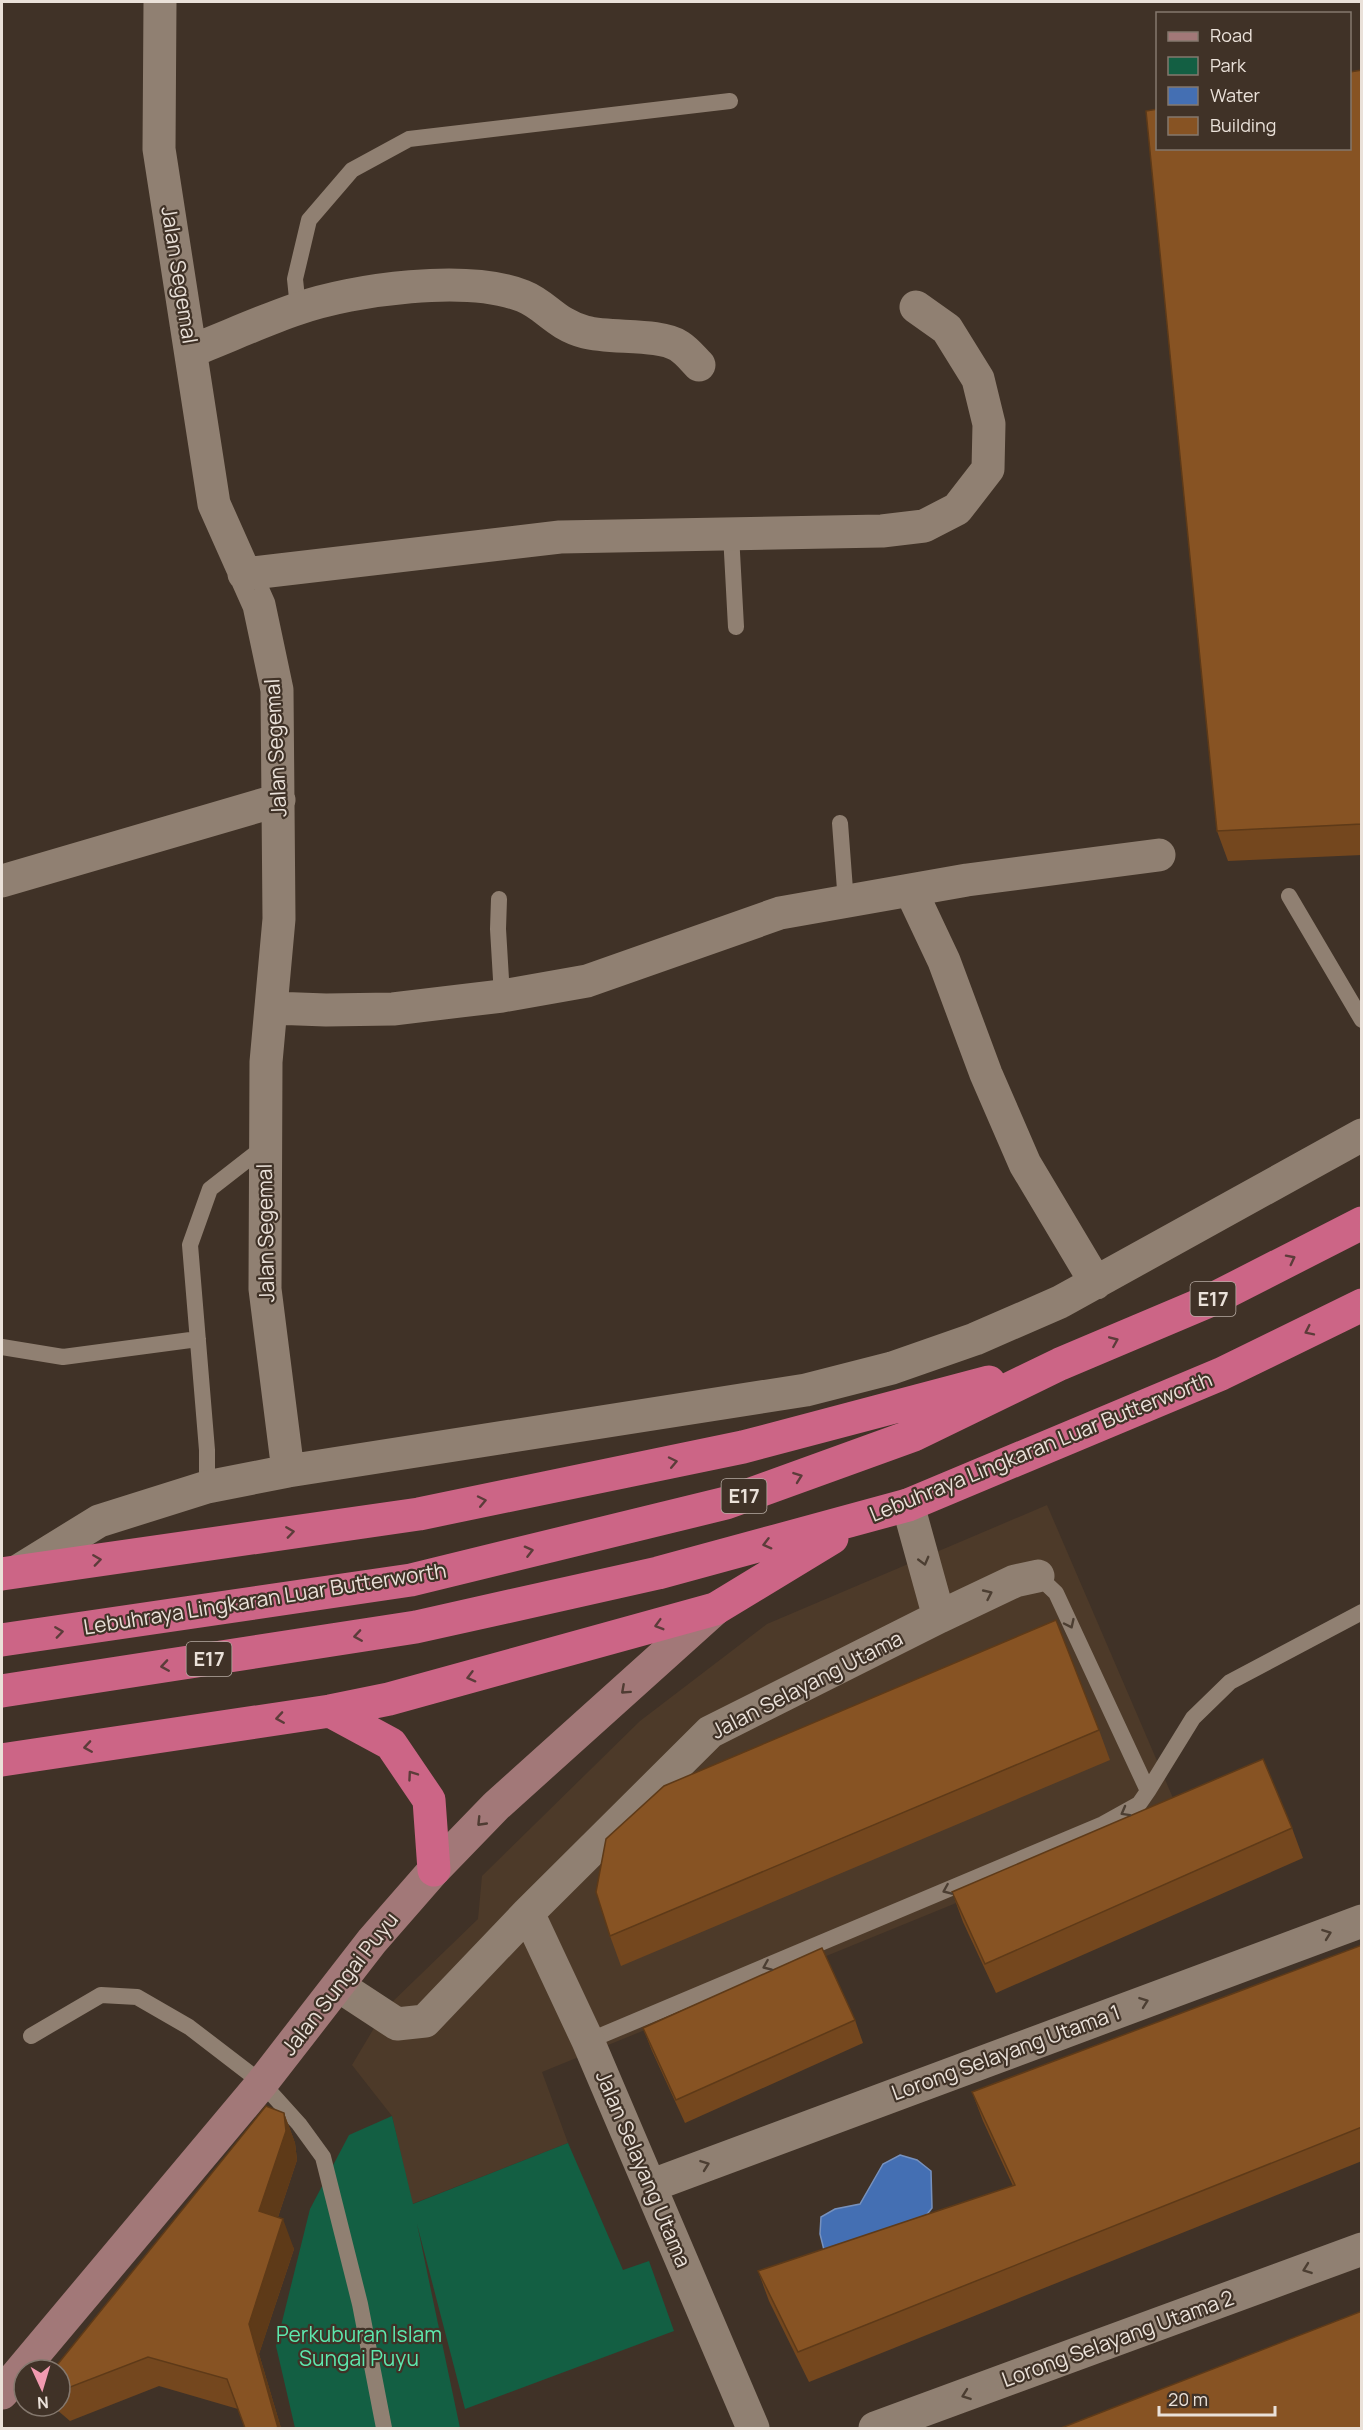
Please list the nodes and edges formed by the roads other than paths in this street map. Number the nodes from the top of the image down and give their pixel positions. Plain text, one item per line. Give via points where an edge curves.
1 (160, 2) edge
2 (730, 101) dead end
3 (916, 307) dead end
4 (298, 308) junction
5 (191, 351) junction
6 (699, 365) dead end
7 (731, 534) junction
8 (244, 574) junction
9 (736, 627) dead end
10 (279, 800) junction
11 (840, 823) dead end
12 (1159, 855) dead end
13 (2, 882) edge
14 (911, 891) junction
15 (1289, 896) dead end
16 (499, 899) dead end
17 (846, 903) junction
18 (502, 996) junction
19 (272, 1008) junction
20 (1362, 1020) edge
21 (1362, 1135) edge
22 (264, 1147) junction
23 (1362, 1223) edge
24 (1096, 1283) junction
25 (1362, 1305) edge
26 (198, 1339) junction
27 (2, 1347) edge
28 (1060, 1364) junction
29 (288, 1471) junction
30 (207, 1487) junction
31 (908, 1504) junction
32 (864, 1519) junction
33 (10, 1572) edge
34 (1038, 1576) joint
35 (715, 1609) junction
36 (1362, 1612) edge
37 (939, 1617) junction
38 (2, 1640) edge
39 (2, 1691) edge
40 (330, 1711) junction
41 (2, 1760) edge
42 (1148, 1791) junction
43 (434, 1870) junction
44 (528, 1912) junction
45 (1362, 1921) edge
46 (339, 1986) junction
47 (31, 2036) dead end
48 (588, 2041) junction
49 (262, 2083) junction
50 (650, 2186) junction
51 (1362, 2249) edge
52 (2, 2393) edge
53 (384, 2428) edge
54 (753, 2428) edge
55 (875, 2428) edge

1 - 5 street, Jalan Segemal via 159,149
2 - 4 lane via 409,139 352,170 309,220 294,279
3 - 7 street via 947,329 978,379 989,424 988,469 957,509 924,526 882,531
4 - 5 street
4 - 6 street via 340,297 428,285 485,287 524,296 566,327 603,337 678,345
5 - 8 street, Jalan Segemal via 214,504
7 - 8 street via 560,537
7 - 9 lane
8 - 10 street, Jalan Segemal via 259,605 277,690
10 - 13 street
10 - 19 street, Jalan Segemal via 279,919
11 - 17 lane
12 - 14 street
14 - 17 street
14 - 24 street via 944,961 986,1074 1026,1164
15 - 20 lane
16 - 18 lane
17 - 18 street via 780,913 587,981
18 - 19 street via 393,1009
19 - 22 street, Jalan Segemal
21 - 24 street
22 - 26 lane via 210,1189 190,1245
22 - 29 street, Jalan Segemal via 265,1289
28 -> 23 highway, Lebuhraya Lingkaran Luar Butterworth / E17 via 1209,1301
24 - 29 street via 975,1339 892,1368 806,1390
25 -> 31 highway, Lebuhraya Lingkaran Luar Butterworth / E17 via 1221,1374
26 - 27 lane via 63,1357
26 - 30 lane
33 -> 28 highway via 419,1514 743,1448
38 -> 28 highway, Lebuhraya Lingkaran Luar Butterworth / E17 via 411,1580 726,1503 915,1435
29 - 30 street
30 - 33 street via 99,1521
31 - 32 highway, Lebuhraya Lingkaran Luar Butterworth / E17
31 -> 37 street
32 - 35 highway
32 -> 39 highway, Lebuhraya Lingkaran Luar Butterworth / E17 via 658,1574 416,1627
37 -> 34 street, Jalan Selayang Utama via 1016,1581
34 -> 42 lane via 1056,1593
35 -> 40 highway via 389,1699
35 -> 43 main road, Jalan Sungai Puyu via 496,1806
36 - 42 lane via 1230,1682 1193,1718
37 - 44 street, Jalan Selayang Utama via 710,1732
40 -> 41 highway
43 -> 40 highway via 429,1800 391,1744
42 -> 48 lane via 1139,1804 1102,1824
43 - 46 main road, Jalan Sungai Puyu
44 - 46 street, Jalan Selayang Utama via 425,2021 397,2024
44 - 48 street, Jalan Selayang Utama
50 -> 45 street, Lorong Selayang Utama 1
46 - 49 main road, Jalan Sungai Puyu
47 - 49 lane via 100,1995 137,1997 189,2027
48 - 50 street, Jalan Selayang Utama
49 - 52 main road, Jalan Sungai Puyu
49 - 53 lane via 323,2157 360,2304
50 - 54 street, Jalan Selayang Utama
51 -> 55 street, Lorong Selayang Utama 2

